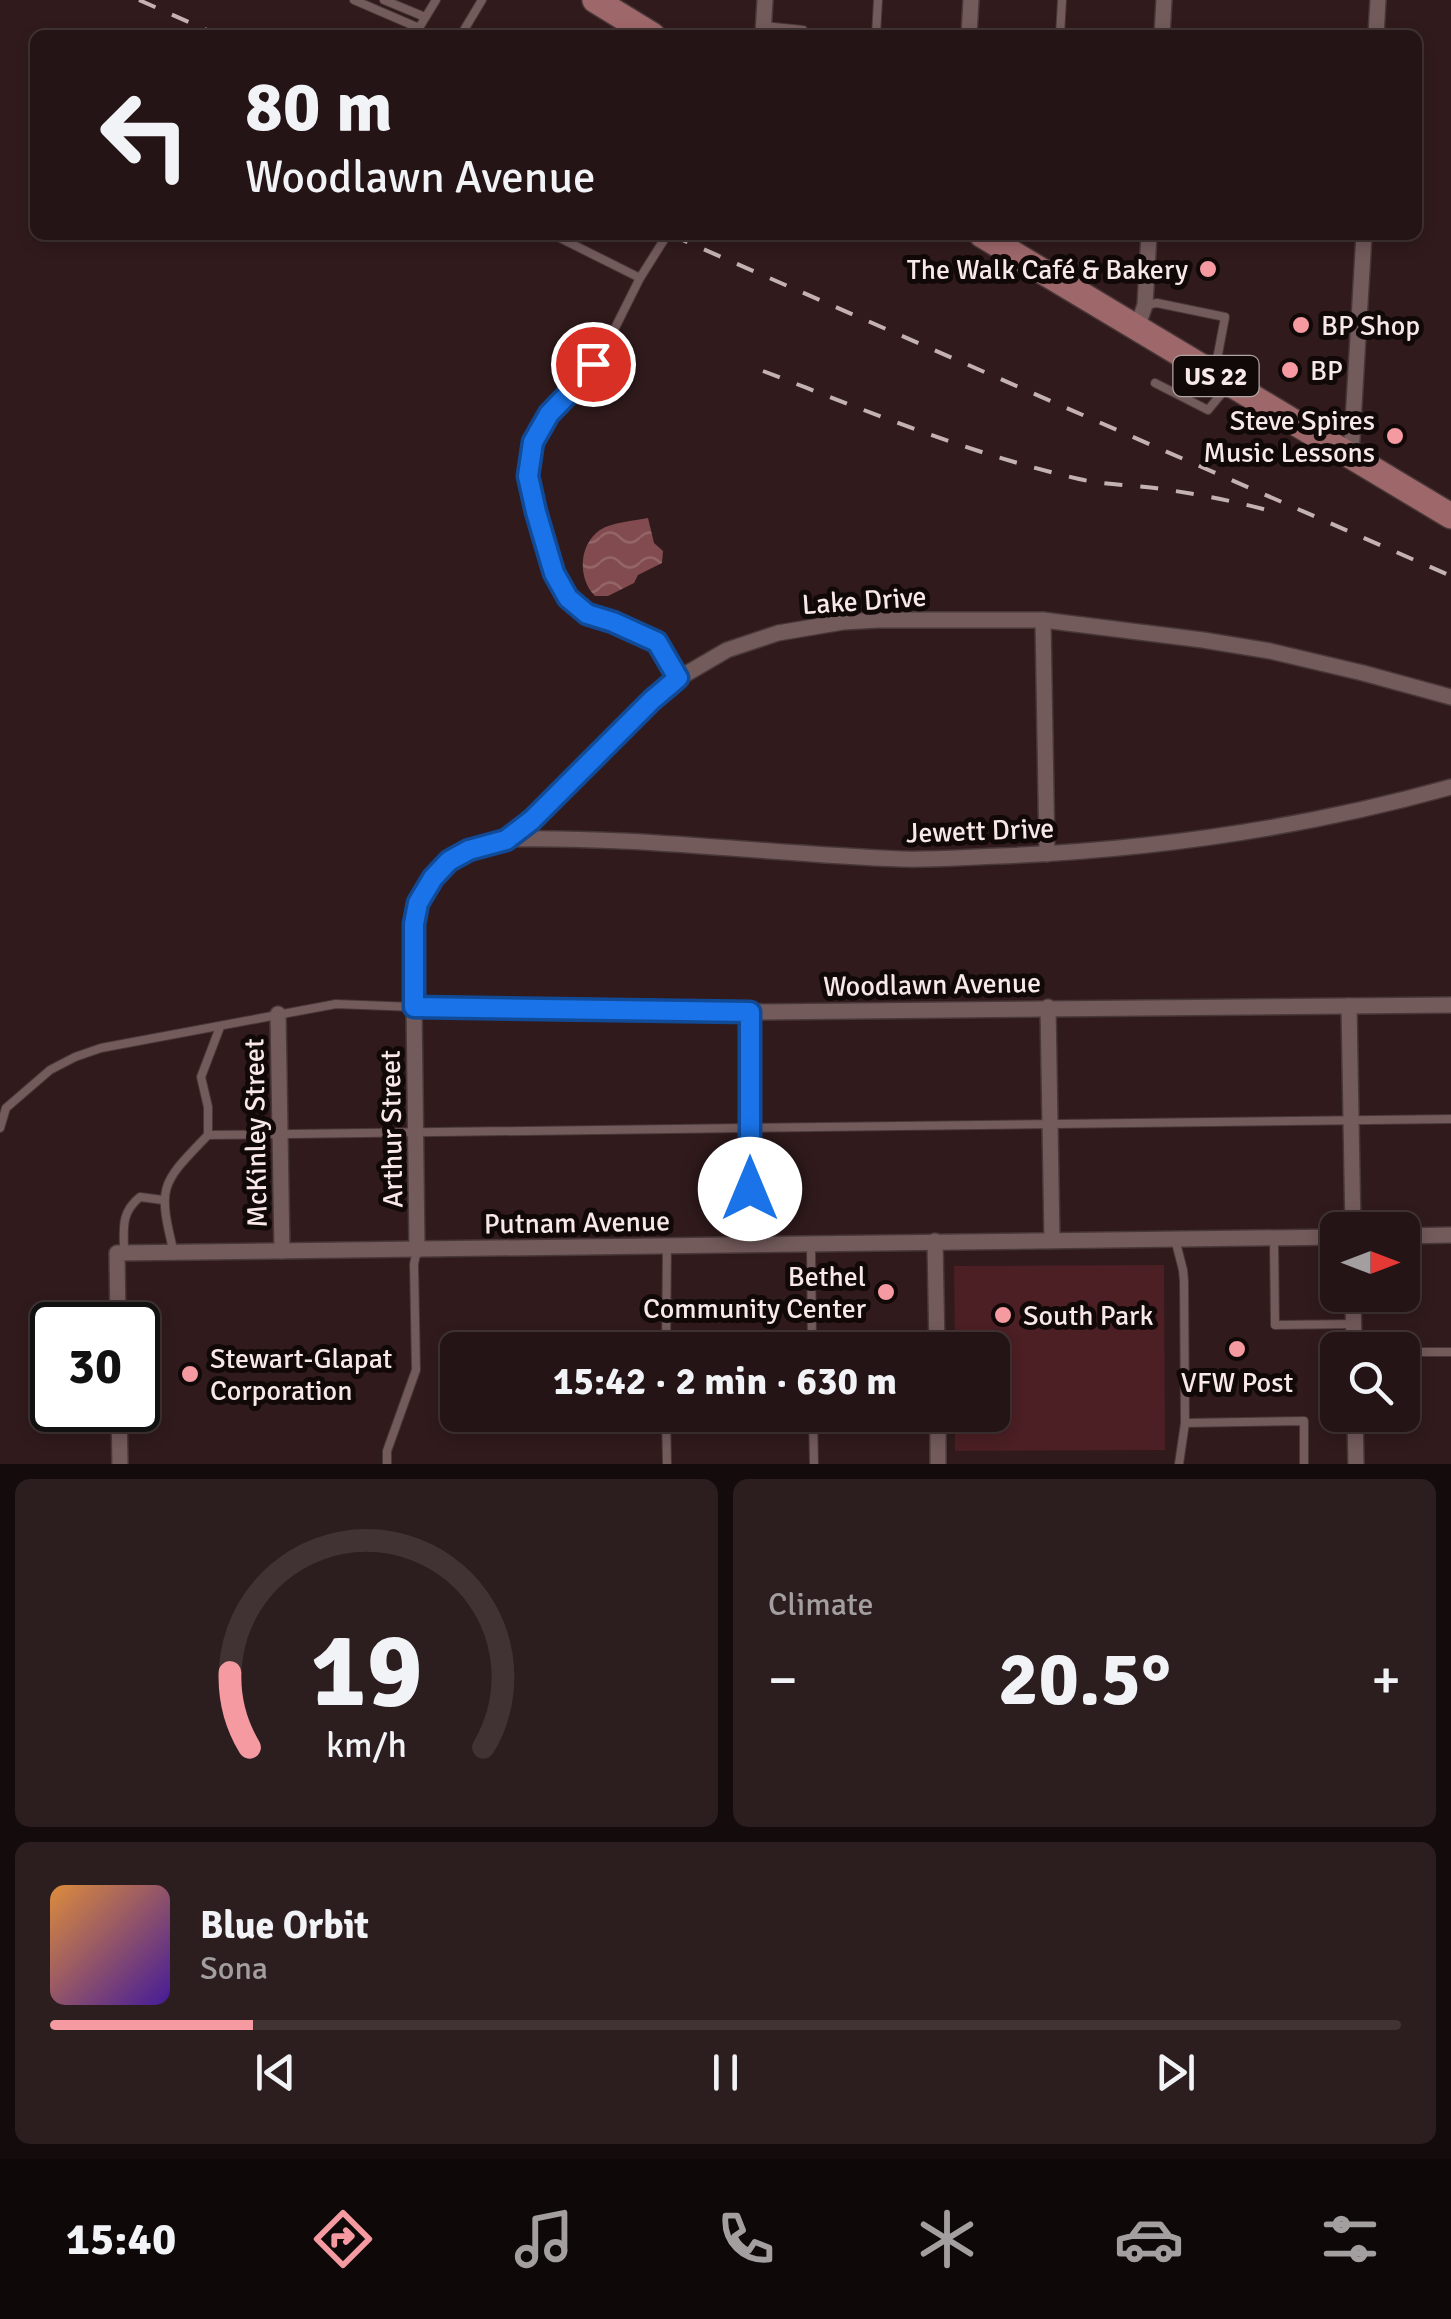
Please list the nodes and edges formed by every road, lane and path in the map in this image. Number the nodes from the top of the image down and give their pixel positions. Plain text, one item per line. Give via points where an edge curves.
1 (354, 0) edge
2 (384, 0) edge
3 (436, 0) edge
4 (482, 0) edge
5 (765, 0) edge
6 (878, 0) edge
7 (970, 0) edge
8 (1062, 0) edge
9 (1164, 0) edge
10 (1378, 0) edge
11 (601, 2) edge
12 (426, 18) junction
13 (464, 30) edge
14 (644, 30) edge
15 (764, 30) edge
16 (876, 30) edge
17 (969, 30) edge
18 (1060, 30) edge
19 (1162, 30) edge
20 (1376, 30) edge
21 (564, 240) edge
22 (664, 240) edge
23 (992, 240) edge
24 (1149, 240) edge
25 (1364, 240) edge
26 (640, 278) junction
27 (1141, 317) junction
28 (1222, 379) junction
29 (1155, 384) dead end
30 (1351, 456) junction
31 (1451, 516) edge
32 (1043, 620) junction
33 (678, 678) junction
34 (1451, 697) edge
35 (1451, 787) edge
36 (506, 840) junction
37 (1047, 854) junction
38 (1451, 1005) edge
39 (1349, 1006) junction
40 (414, 1007) junction
41 (1048, 1007) junction
42 (750, 1012) junction
43 (278, 1014) junction
44 (220, 1027) junction
45 (1451, 1119) edge
46 (1351, 1120) junction
47 (1050, 1123) junction
48 (0, 1128) edge
49 (750, 1128) junction
50 (417, 1133) junction
51 (280, 1134) junction
52 (208, 1135) junction
53 (163, 1200) junction
54 (1352, 1212) edge
55 (1451, 1235) edge
56 (1420, 1236) edge
57 (1320, 1237) edge
58 (1274, 1238) junction
59 (1175, 1239) junction
60 (1052, 1240) junction
61 (935, 1241) junction
62 (750, 1244) junction
63 (811, 1244) junction
64 (667, 1246) junction
65 (417, 1250) junction
66 (282, 1251) junction
67 (174, 1252) junction
68 (121, 1253) junction
69 (119, 1302) edge
70 (1354, 1312) edge
71 (1354, 1324) junction
72 (666, 1332) edge
73 (812, 1332) edge
74 (937, 1332) edge
75 (1354, 1332) edge
76 (1420, 1352) edge
77 (1451, 1352) edge
78 (1186, 1423) junction
79 (119, 1432) edge
80 (666, 1432) edge
81 (813, 1432) edge
82 (938, 1432) edge
83 (1355, 1432) edge
84 (120, 1464) edge
85 (387, 1464) edge
86 (667, 1464) edge
87 (814, 1464) edge
88 (938, 1464) edge
89 (1179, 1464) edge
90 (1304, 1464) edge
91 (1356, 1464) edge

1 - 12 lane via 420,28
2 - 12 lane
3 - 12 lane
4 - 13 lane
5 - 15 street
6 - 16 lane
7 - 17 street
8 - 18 lane
9 - 19 street
10 - 20 street
11 - 14 main road
21 - 26 lane
22 - 26 lane
23 - 27 main road, US 22
24 - 27 street
25 - 30 street
26 - 33 lane via 606,346 533,442 528,476 554,573 568,598 587,614 657,642
27 - 28 main road, US 22
27 - 28 lane via 1158,302 1226,317
28 - 29 lane via 1208,410
28 - 30 main road, US 22
30 - 31 main road, US 22
32 - 33 street, Lake Drive via 878,620 803,628 727,650
32 - 34 street, Lake Drive via 1270,651
32 - 37 street
33 - 36 street, Lake Drive
35 - 37 street, Jewett Drive via 1238,833
36 - 37 street, Jewett Drive via 577,838 904,859
36 - 40 street, Lake Drive via 449,861 418,903
38 - 39 street, Woodlawn Avenue
39 - 41 street, Woodlawn Avenue
39 - 46 street
40 - 42 street, Woodlawn Avenue
40 - 43 lane via 336,1004
40 - 50 street, Arthur Street
41 - 42 street, Woodlawn Avenue
41 - 47 street
42 - 49 street
43 - 44 lane
43 - 51 street, McKinley Street
44 - 48 lane via 75,1057 6,1108
44 - 52 lane via 201,1077
45 - 46 lane
46 - 47 lane
46 - 54 street
47 - 49 lane
47 - 60 street
49 - 50 lane
49 - 62 street
50 - 51 lane
50 - 65 street, Arthur Street
51 - 52 lane
51 - 66 street, McKinley Street
52 - 53 lane via 168,1180
53 - 67 lane
53 - 68 lane via 140,1196 128,1206
55 - 56 street
57 - 58 street, Putnam Avenue
58 - 59 street, Putnam Avenue
58 - 71 lane via 1274,1325
59 - 60 street, Putnam Avenue
59 - 78 lane via 1183,1270
60 - 61 street, Putnam Avenue
61 - 63 street, Putnam Avenue
61 - 74 street
62 - 63 street, Putnam Avenue
62 - 64 street, Putnam Avenue
63 - 73 lane
64 - 65 street, Putnam Avenue
64 - 72 lane
65 - 66 street, Putnam Avenue
65 - 85 lane via 416,1370
66 - 67 street, Putnam Avenue
67 - 68 street, Putnam Avenue
68 - 69 street
70 - 71 street
71 - 75 street
76 - 77 lane
78 - 89 lane
78 - 90 lane via 1304,1421
79 - 84 street
80 - 86 lane
81 - 87 lane
82 - 88 street
83 - 91 street

